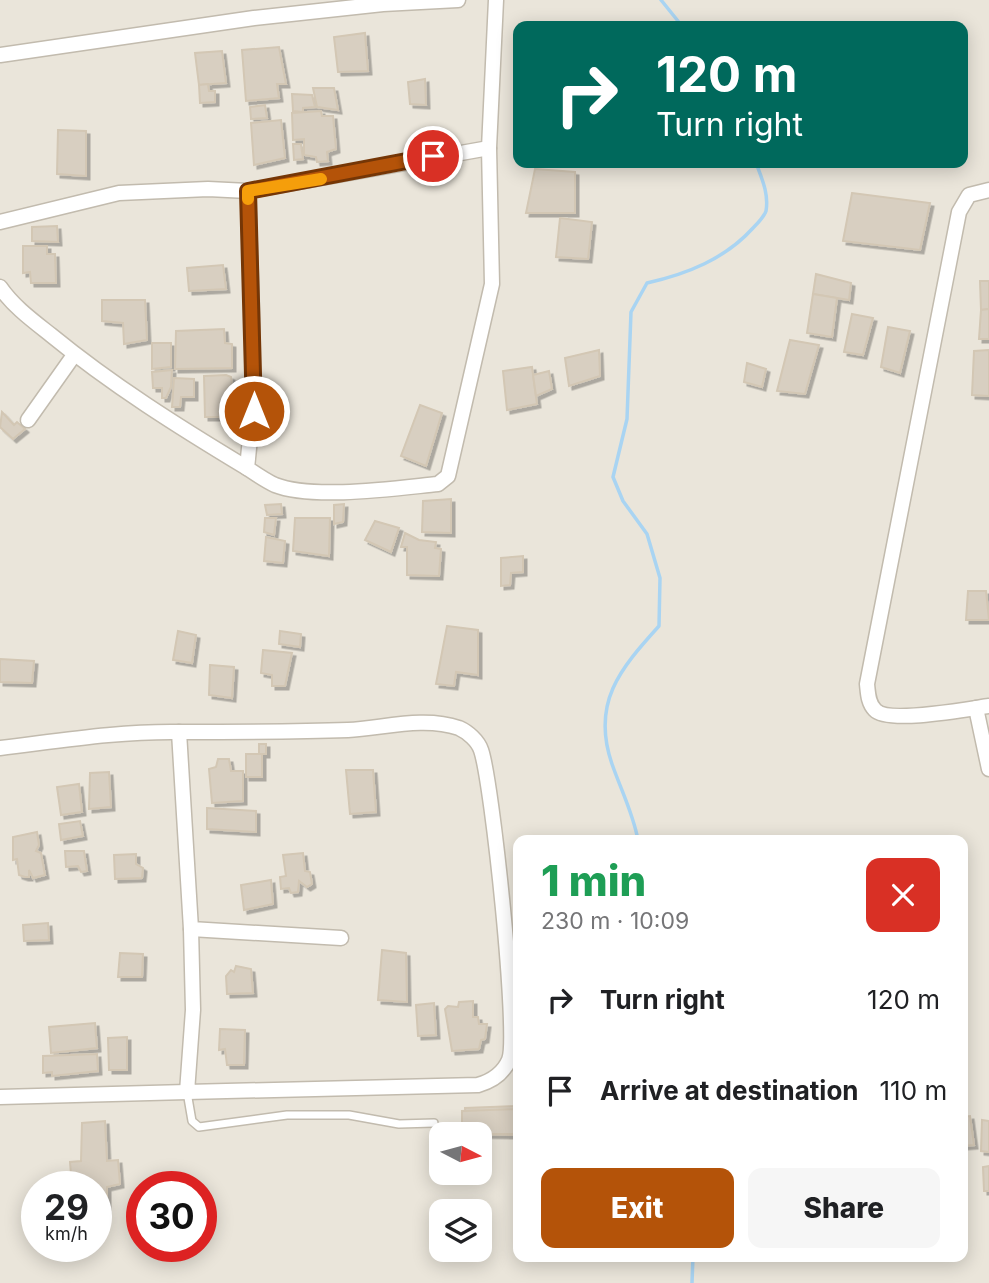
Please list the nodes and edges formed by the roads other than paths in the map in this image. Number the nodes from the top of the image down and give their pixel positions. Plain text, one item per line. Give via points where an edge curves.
1 (458, 0) edge
2 (496, 0) edge
3 (0, 55) edge
4 (489, 148) junction
5 (989, 190) edge
6 (248, 191) junction
7 (0, 222) edge
8 (0, 287) edge
9 (75, 355) junction
10 (28, 420) dead end
11 (247, 468) junction
12 (983, 707) edge
13 (179, 732) junction
14 (0, 748) edge
15 (989, 769) edge
16 (191, 929) junction
17 (341, 938) dead end
18 (187, 1092) junction
19 (0, 1097) edge
20 (429, 1123) edge

1 - 3 street via 254,18
2 - 4 street
4 - 6 street
4 - 11 street via 490,297 444,482 347,492 307,490 276,486
5 - 12 street via 969,195 958,212 867,684 874,709 891,716
6 - 7 street via 120,193
6 - 11 street via 254,411
8 - 9 street via 8,299
9 - 10 street
9 - 11 street
12 - 15 street
13 - 14 street
13 - 16 street
13 - 18 street via 350,730 411,723 459,729 472,737 480,746 489,790 512,1049 502,1072 478,1085
16 - 17 street
16 - 18 street via 193,1010
18 - 19 street
18 - 20 lane via 192,1121 199,1127 287,1115 349,1115 399,1124

